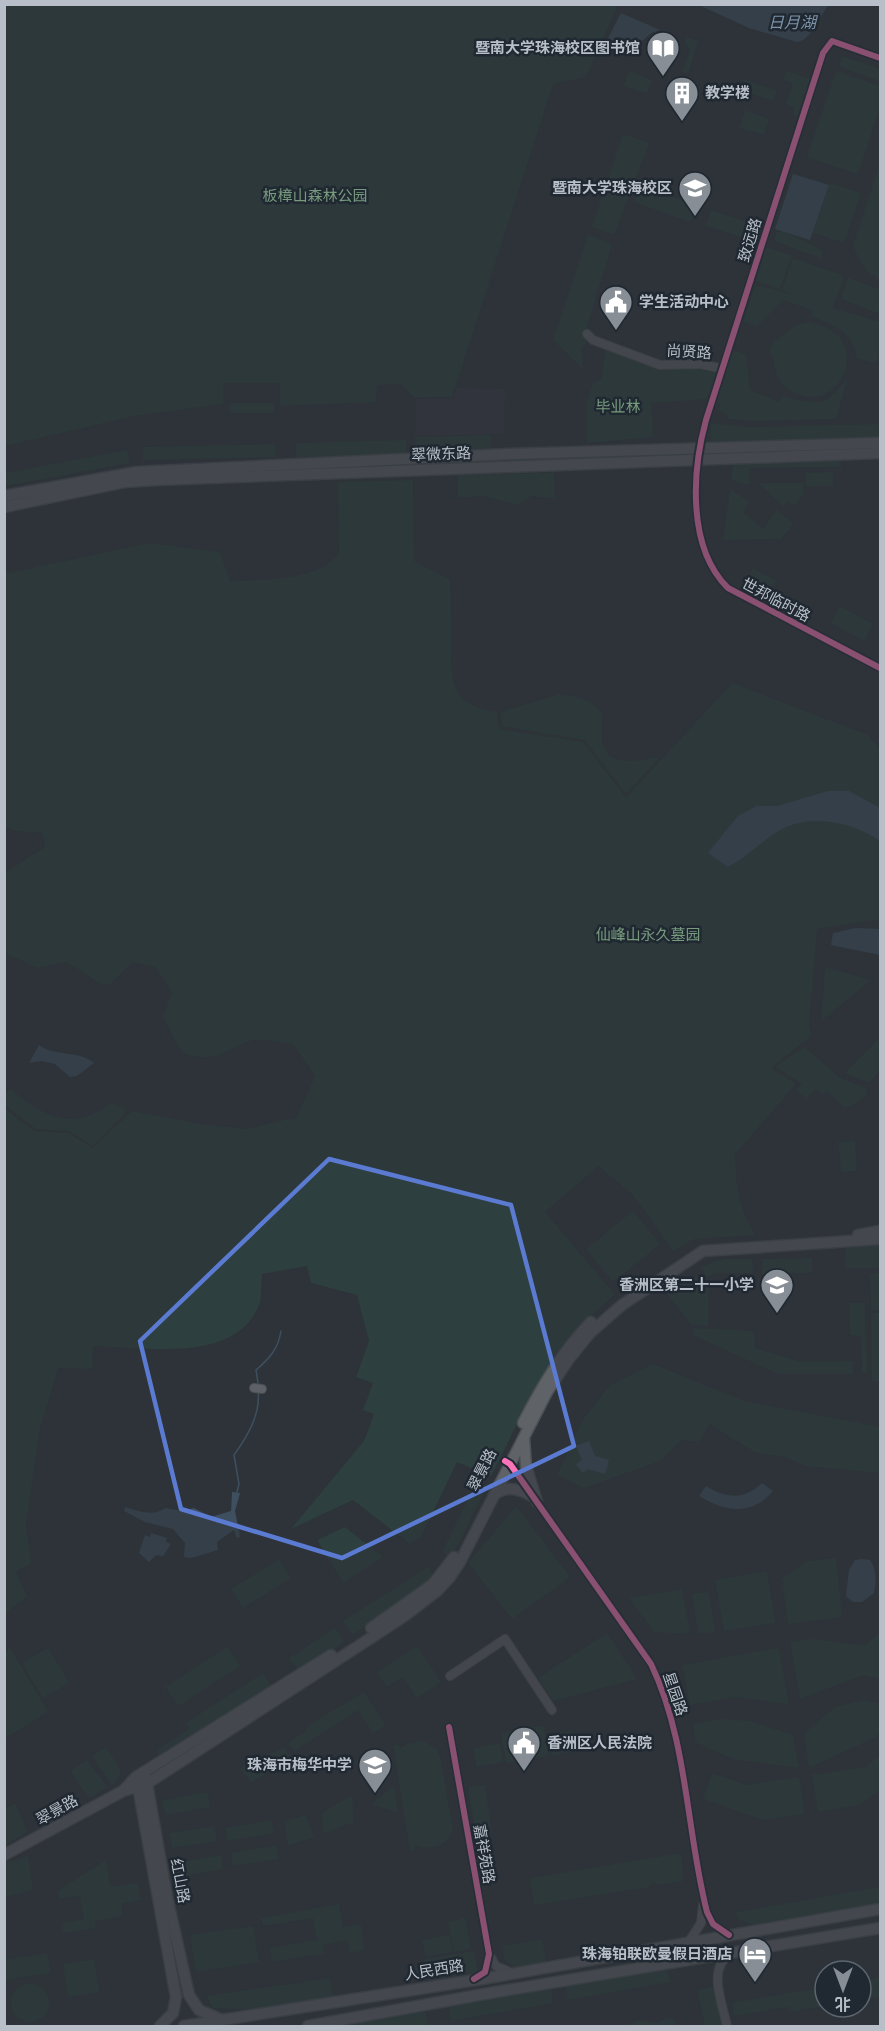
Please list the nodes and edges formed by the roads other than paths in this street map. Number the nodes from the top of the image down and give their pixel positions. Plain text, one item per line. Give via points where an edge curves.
1 (880, 58) edge
2 (587, 334) dead end
3 (723, 369) junction
4 (880, 443) edge
5 (698, 448) junction
6 (880, 453) edge
7 (696, 460) junction
8 (4, 496) edge
9 (4, 507) edge
10 (880, 668) edge
11 (880, 1231) edge
12 (880, 1239) edge
13 (524, 1437) junction
14 (507, 1462) junction
15 (494, 1495) junction
16 (534, 1499) junction
17 (450, 1676) dead end
18 (552, 1710) dead end
19 (449, 1727) dead end
20 (142, 1780) junction
21 (4, 1855) edge
22 (702, 1896) junction
23 (880, 1909) edge
24 (880, 1928) edge
25 (742, 1932) junction
26 (729, 1935) junction
27 (688, 1943) junction
28 (739, 1952) junction
29 (489, 1954) junction
30 (692, 1959) junction
31 (515, 1973) junction
32 (717, 1975) junction
33 (474, 1979) junction
34 (226, 2019) junction
35 (160, 2026) edge
36 (184, 2026) edge
37 (308, 2026) edge
38 (727, 2026) edge

1 - 3 street, 致远路 via 832,41 823,53
2 - 3 street, 尚贤路 via 593,340 660,364 701,363
3 - 5 street, 致远路
4 - 5 main road, 翠微东路
5 - 7 street, 世邦临时路
5 - 8 main road, 翠微东路 via 137,472
6 - 7 main road, 翠微东路
7 - 9 main road, 翠微东路 via 126,482
7 - 10 street, 世邦临时路 via 700,541 717,578 728,588
11 - 14 main road, 翠景路 via 854,1236 717,1242 685,1254 602,1312 571,1344 541,1387
12 - 13 main road, 翠景路 via 719,1248 689,1258 590,1333 548,1392
13 - 14 main road, 翠景路
13 - 16 main road
14 - 15 main road, 翠景路
14 - 16 street, 星园路
14 - 20 main road, 翠景路 via 452,1563 433,1584
15 - 16 main road via 510,1489
15 - 20 main road, 翠景路 via 460,1562 437,1591 403,1617
16 - 22 street, 星园路 via 651,1664 665,1693 690,1811
17 - 18 street via 505,1639
19 - 29 street, 嘉祥苑路
20 - 21 main road, 翠景路
20 - 34 main road, 红山路 via 189,1995 204,2014
20 - 35 main road, 红山路 via 176,1997 173,2013
22 - 26 street, 星园路 via 712,1923
22 - 27 street, 星园路 via 701,1923
23 - 25 main road, 人民西路
24 - 28 main road
25 - 26 main road, 人民西路
25 - 28 main road
26 - 27 main road, 人民西路
27 - 31 main road, 人民西路
28 - 30 main road
28 - 32 street via 720,1963
29 - 31 street via 496,1966
29 - 33 street via 485,1972
30 - 32 street via 709,1964
30 - 37 main road
31 - 33 main road, 人民西路
32 - 38 street
33 - 34 main road, 人民西路
34 - 36 main road, 人民西路

